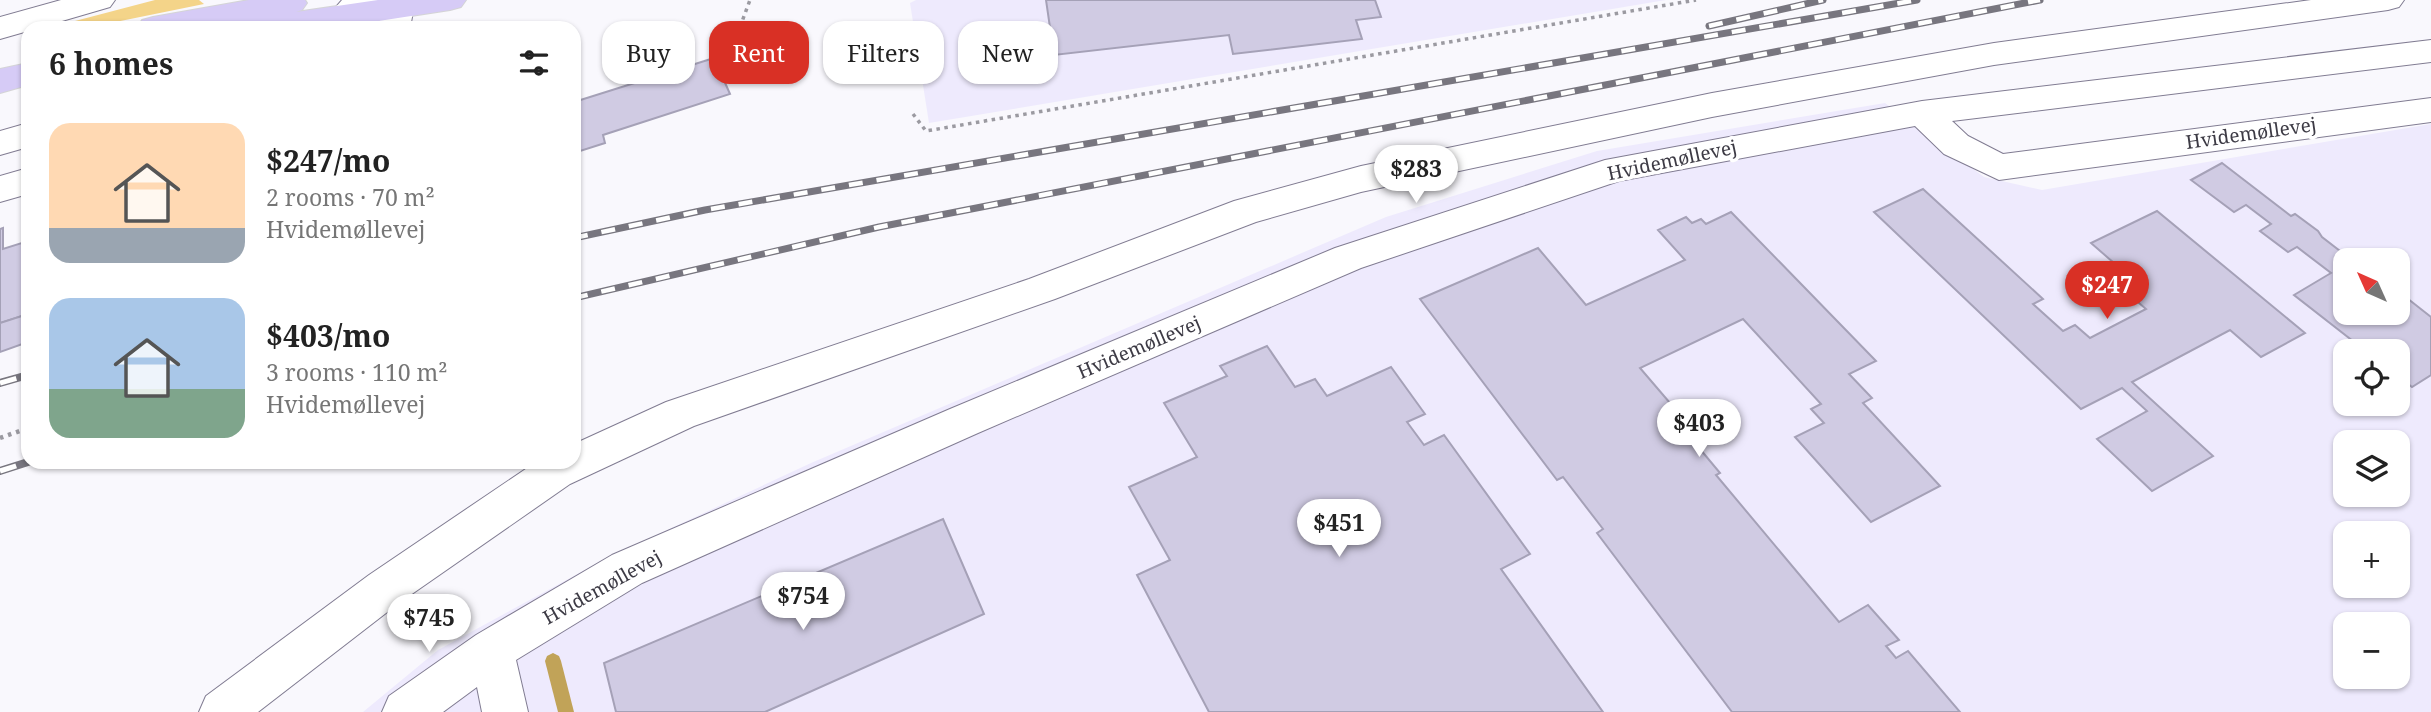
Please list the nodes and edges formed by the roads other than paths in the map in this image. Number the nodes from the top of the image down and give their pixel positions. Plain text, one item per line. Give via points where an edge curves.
1 (99, 0) edge
2 (307, 0) edge
3 (450, 0) edge
4 (2388, 0) edge
5 (394, 11) edge
6 (350, 14) edge
7 (2266, 17) junction
8 (25, 21) edge
9 (192, 21) edge
10 (306, 21) edge
11 (21, 22) edge
12 (0, 28) edge
13 (2431, 51) edge
14 (21, 56) edge
15 (0, 60) edge
16 (2304, 66) junction
17 (21, 76) edge
18 (0, 81) edge
19 (2431, 110) edge
20 (1922, 113) junction
21 (21, 137) edge
22 (0, 143) edge
23 (21, 183) edge
24 (0, 189) edge
25 (581, 460) edge
26 (560, 469) edge
27 (492, 650) junction
28 (222, 712) edge
29 (405, 712) edge
30 (505, 712) edge

1 - 8 street
2 - 9 main road
3 - 5 main road
4 - 7 street
5 - 6 main road
6 - 10 main road
7 - 16 street
7 - 25 street via 1994,54 1712,105 1361,179 1247,211 1041,289 680,414
11 - 12 street
13 - 16 street, Hvidemøllevej
14 - 15 main road
16 - 20 street, Hvidemøllevej
17 - 18 main road
19 - 20 street, Hvidemøllevej via 1999,167 1956,145
20 - 27 street, Hvidemøllevej via 1617,169 1349,258 627,569
21 - 22 street
23 - 24 street
26 - 28 street via 384,589
27 - 29 street, Hvidemøllevej
27 - 30 street

